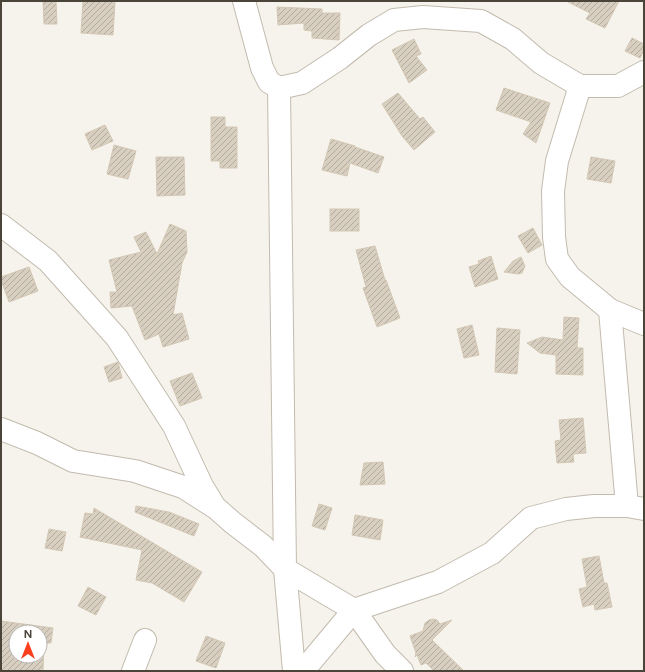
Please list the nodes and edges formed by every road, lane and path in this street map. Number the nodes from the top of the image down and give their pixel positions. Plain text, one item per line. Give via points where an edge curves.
1 (244, 1) edge
2 (644, 72) edge
3 (580, 86) junction
4 (279, 88) junction
5 (1, 225) edge
6 (610, 310) junction
7 (644, 324) edge
8 (1, 429) edge
9 (635, 507) edge
10 (216, 508) junction
11 (285, 569) junction
12 (354, 610) junction
13 (145, 640) dead end
14 (133, 671) edge
15 (294, 671) edge
16 (304, 671) edge
17 (402, 671) edge

1 - 4 street via 262,68 270,82
2 - 3 street via 618,86
3 - 4 street via 542,63 513,39 481,21 423,17 394,20 302,83
3 - 6 street via 557,161 553,191 557,260 570,277
4 - 11 street
5 - 10 street via 48,261 117,338 174,426 202,486
6 - 7 street
6 - 9 street
8 - 10 street via 73,461 135,471 183,487
9 - 12 street via 566,509 531,518 492,553 438,582
10 - 11 street via 263,546
11 - 12 street
11 - 15 street
12 - 16 street
12 - 17 street via 384,654
13 - 14 street

